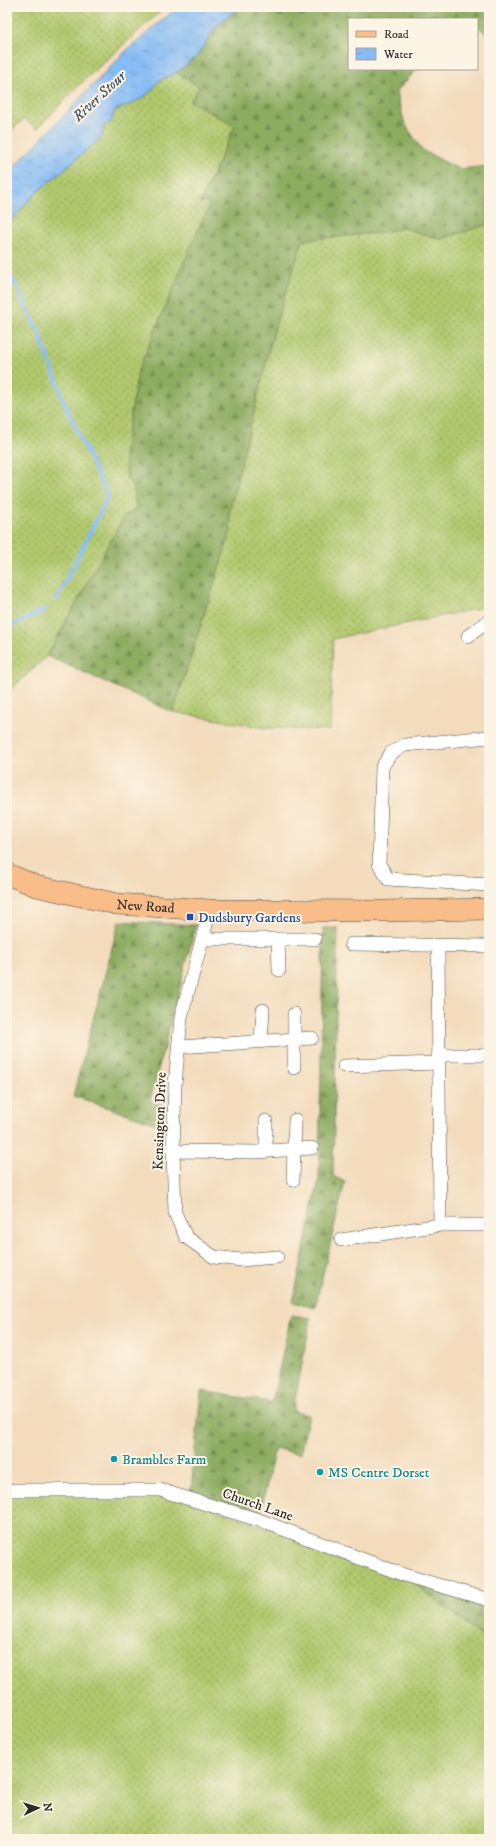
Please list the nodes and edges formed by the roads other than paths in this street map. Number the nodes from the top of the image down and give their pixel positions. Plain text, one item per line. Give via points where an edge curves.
1 (489, 621) edge
2 (468, 636) dead end
3 (489, 737) edge
4 (7, 874) edge
5 (489, 884) edge
6 (489, 909) edge
7 (210, 910) junction
8 (384, 911) junction
9 (489, 921) edge
10 (202, 938) junction
11 (278, 939) junction
12 (315, 939) dead end
13 (351, 944) dead end
14 (438, 945) junction
15 (489, 946) edge
16 (279, 970) dead end
17 (263, 1010) dead end
18 (294, 1014) dead end
19 (312, 1038) dead end
20 (294, 1039) junction
21 (261, 1042) junction
22 (179, 1047) junction
23 (489, 1054) edge
24 (438, 1059) junction
25 (344, 1066) dead end
26 (294, 1068) dead end
27 (295, 1120) dead end
28 (266, 1122) dead end
29 (312, 1148) dead end
30 (294, 1149) junction
31 (173, 1151) junction
32 (266, 1151) junction
33 (293, 1180) dead end
34 (440, 1225) junction
35 (489, 1225) edge
36 (341, 1240) dead end
37 (277, 1257) dead end
38 (7, 1490) edge
39 (489, 1600) edge

1 - 2 street
3 - 5 street via 405,745 391,753 382,767 379,864 388,879
4 - 7 main road, New Road via 36,886 117,904
6 - 8 main road, New Road
7 - 8 main road, New Road
7 - 10 street, Kensington Drive
8 - 9 main road, New Road
10 - 11 street
10 - 22 street, Kensington Drive via 181,1017
11 - 12 street
11 - 16 street
13 - 14 street
14 - 15 street
14 - 24 street
17 - 21 street
18 - 20 street
19 - 20 street
20 - 21 street
20 - 26 street
21 - 22 street
22 - 31 street, Kensington Drive
23 - 24 street
24 - 25 street
24 - 34 street
27 - 30 street
28 - 32 street
29 - 30 street
30 - 32 street
30 - 33 street
31 - 32 street
31 - 37 street, Kensington Drive via 175,1213 186,1237 214,1257 241,1260
34 - 35 street
34 - 36 street
38 - 39 street, Church Lane via 160,1490 259,1520 404,1575

